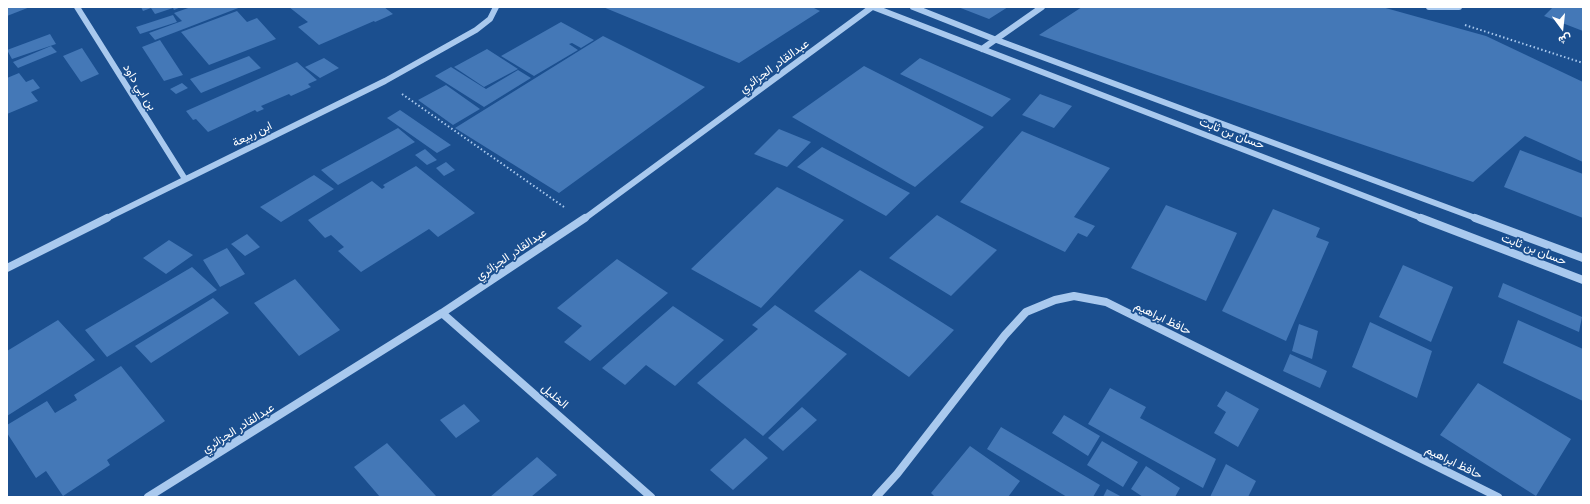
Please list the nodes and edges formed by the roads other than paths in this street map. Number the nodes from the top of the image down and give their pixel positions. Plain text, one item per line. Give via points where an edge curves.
1 (76, 7) edge
2 (496, 7) edge
3 (873, 7) edge
4 (913, 7) edge
5 (1042, 7) edge
6 (1429, 7) edge
7 (1459, 7) edge
8 (1435, 8) edge
9 (994, 39) junction
10 (982, 48) junction
11 (185, 179) junction
12 (1583, 258) edge
13 (7, 268) edge
14 (1583, 280) edge
15 (442, 313) junction
16 (148, 497) edge
17 (651, 497) edge
18 (876, 497) edge
19 (1498, 497) edge

1 - 11 street, بن ابي داود
2 - 11 street, ابن ربيعة via 490,19 476,30 385,81
3 - 10 street, حسان بن ثابت
3 - 15 street, عبدالقادر الجزائري via 582,220
4 - 9 street, حسان بن ثابت
5 - 9 street
6 - 8 street
7 - 8 street
9 - 10 street
9 - 12 street, حسان بن ثابت
10 - 14 street, حسان بن ثابت
11 - 13 street, ابن ربيعة
15 - 16 street, عبدالقادر الجزائري
15 - 17 street, الخليل
18 - 19 street, حافظ ابراهيم via 1026,312 1055,300 1074,296 1106,302

